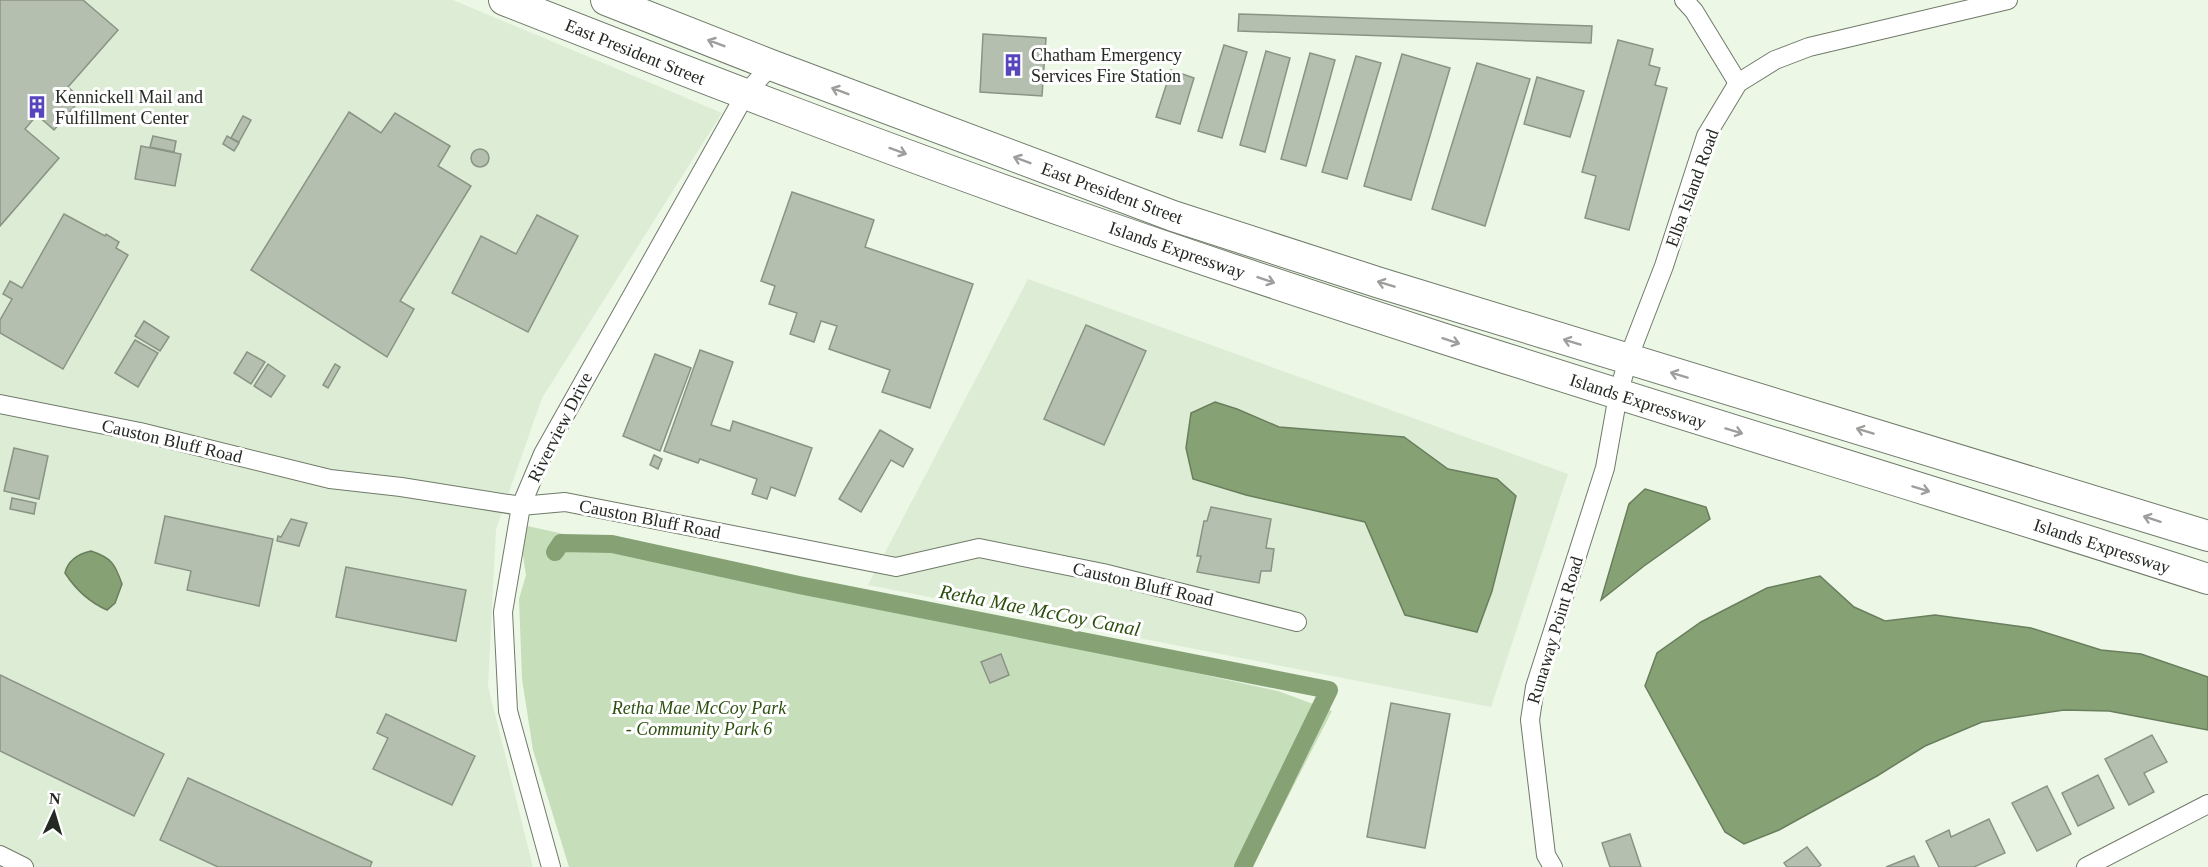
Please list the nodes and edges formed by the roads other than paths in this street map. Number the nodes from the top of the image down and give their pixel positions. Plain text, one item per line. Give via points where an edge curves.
1 (504, 0) edge
2 (606, 0) edge
3 (1684, 0) edge
4 (2008, 0) edge
5 (771, 65) junction
6 (1738, 83) junction
7 (745, 95) junction
8 (1071, 214) joint
9 (1628, 359) junction
10 (1618, 395) junction
11 (0, 404) edge
12 (521, 506) junction
13 (2208, 536) edge
14 (2208, 579) edge
15 (1297, 622) dead end
16 (2208, 804) edge
17 (0, 855) edge
18 (24, 867) edge
19 (551, 867) edge
20 (1553, 867) edge
21 (2086, 867) edge

1 - 7 main road, East President Street
5 -> 2 main road, East President Street
3 - 6 street
4 - 6 street, Elba Island Road via 1809,47 1775,60
5 - 7 street, Riverview Drive
9 -> 5 main road, East President Street via 1173,216
6 - 9 street, Elba Island Road via 1706,136 1664,266
7 -> 8 main road, East President Street
7 - 12 street, Riverview Drive via 543,454
8 -> 10 main road, Islands Expressway
9 - 10 street, Elba Island Road
13 -> 9 main road, Islands Expressway
10 -> 14 main road, Islands Expressway
10 - 20 street, Runaway Point Road via 1605,468 1535,687 1530,720 1546,855
11 - 12 street, Causton Bluff Road via 140,432 330,479
12 - 15 street, Causton Bluff Road via 565,502 896,567 980,548 1102,573
12 - 19 street, Riverview Drive via 503,612 508,711
16 - 21 street
17 - 18 street

